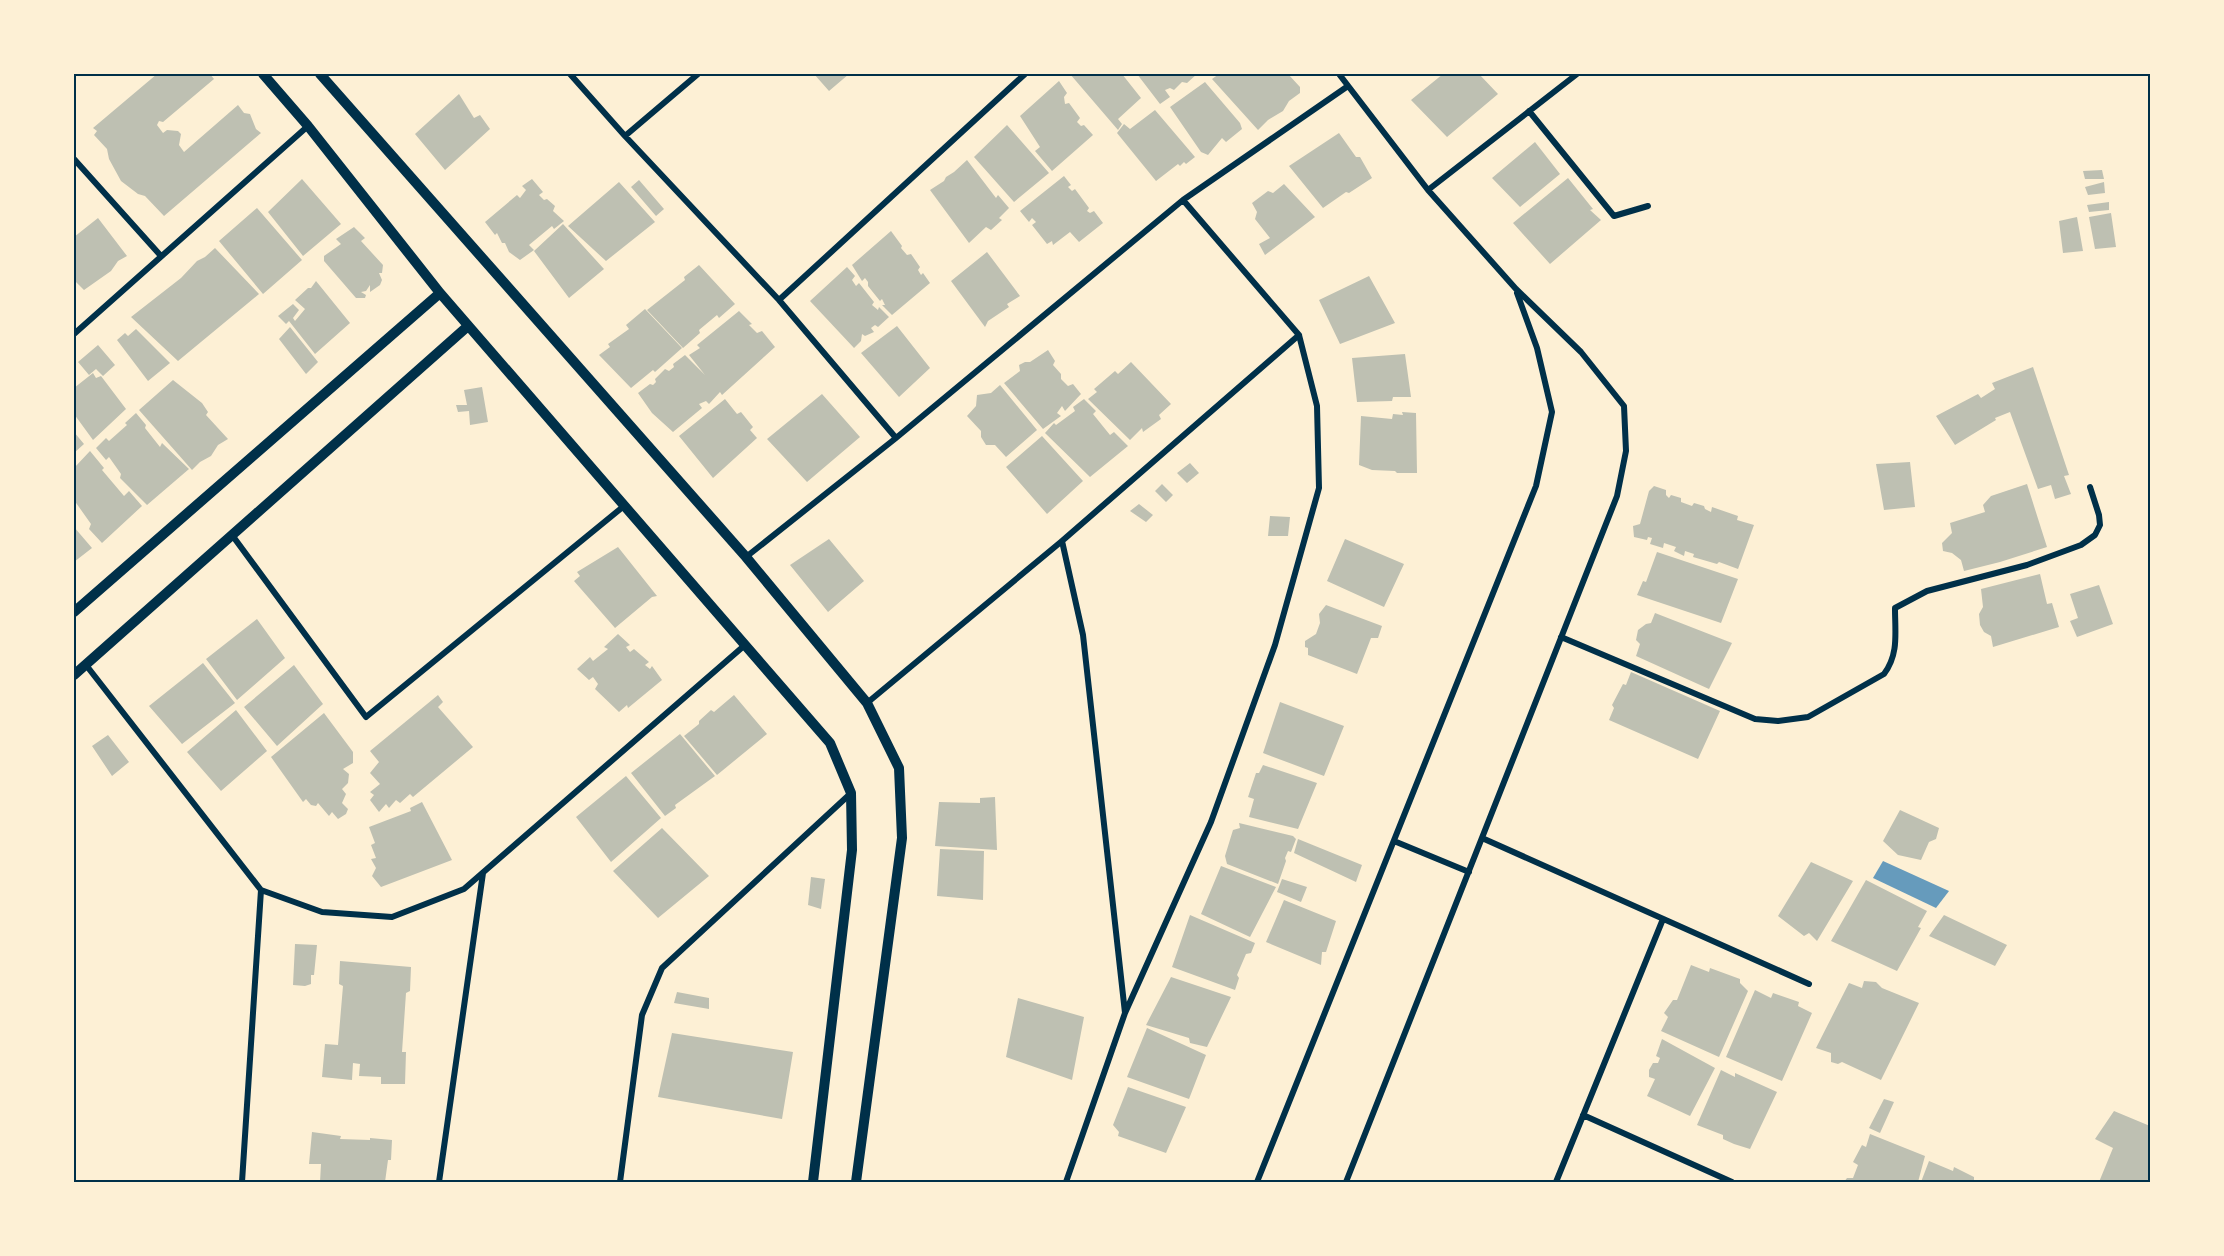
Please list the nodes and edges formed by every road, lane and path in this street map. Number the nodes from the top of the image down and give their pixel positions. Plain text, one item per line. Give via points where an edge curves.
1 (263, 74) edge
2 (321, 74) edge
3 (570, 74) edge
4 (699, 74) edge
5 (1025, 74) edge
6 (1338, 74) edge
7 (1577, 74) edge
8 (1348, 86) junction
9 (1529, 111) junction
10 (308, 126) junction
11 (625, 136) junction
12 (74, 159) edge
13 (1428, 190) junction
14 (1183, 200) junction
15 (1648, 206) dead end
16 (161, 256) junction
17 (1516, 289) junction
18 (440, 293) junction
19 (779, 300) junction
20 (468, 326) junction
21 (74, 334) edge
22 (1299, 335) junction
23 (896, 438) junction
24 (2090, 487) dead end
25 (624, 506) junction
26 (232, 535) junction
27 (1062, 541) junction
28 (746, 557) junction
29 (74, 612) edge
30 (1562, 637) junction
31 (745, 645) junction
32 (86, 665) junction
33 (74, 675) edge
34 (867, 703) junction
35 (851, 793) junction
36 (1482, 838) junction
37 (1394, 841) junction
38 (483, 873) junction
39 (1469, 873) junction
40 (261, 890) junction
41 (1663, 919) junction
42 (1809, 984) dead end
43 (1125, 1013) junction
44 (1583, 1115) junction
45 (242, 1182) edge
46 (439, 1182) edge
47 (620, 1182) edge
48 (813, 1182) edge
49 (856, 1182) edge
50 (1066, 1182) edge
51 (1257, 1182) edge
52 (1346, 1182) edge
53 (1556, 1182) edge
54 (1732, 1182) edge

1 - 10 street
2 - 28 street
3 - 11 street
4 - 11 street
5 - 19 street
6 - 8 street
7 - 9 street
8 - 13 street
8 - 14 street
9 - 13 street
9 - 15 street via 1614,216
10 - 16 street
10 - 18 street
11 - 19 street
12 - 16 street
13 - 17 street
14 - 22 street
14 - 23 street
16 - 21 street
17 - 30 street via 1581,352 1624,406 1626,451 1617,496
17 - 37 street via 1537,348 1552,412 1536,486
18 - 20 street
18 - 29 street
19 - 23 street
20 - 25 street
20 - 26 street
22 - 27 street
22 - 43 street via 1317,406 1319,488 1275,645 1210,822
23 - 28 street
24 - 30 street via 2099,515 2095,535 2081,545 2027,565 1927,591 1895,608 1895,651 1884,674 1808,717 1755,719
25 - 26 street via 366,717
25 - 31 street
26 - 32 street
27 - 34 street
27 - 43 street via 1083,634
28 - 34 street
30 - 36 street
31 - 35 street via 830,743
31 - 38 street
32 - 33 street
32 - 40 street
34 - 49 street via 899,768 902,838
35 - 47 street via 662,968 642,1015
35 - 48 street via 852,850
36 - 39 street
36 - 41 street
37 - 39 street
37 - 51 street
38 - 40 street via 464,889 392,917 322,912
38 - 46 street
39 - 52 street
40 - 45 street
41 - 42 street
41 - 44 street
43 - 50 street
44 - 53 street
44 - 54 street

